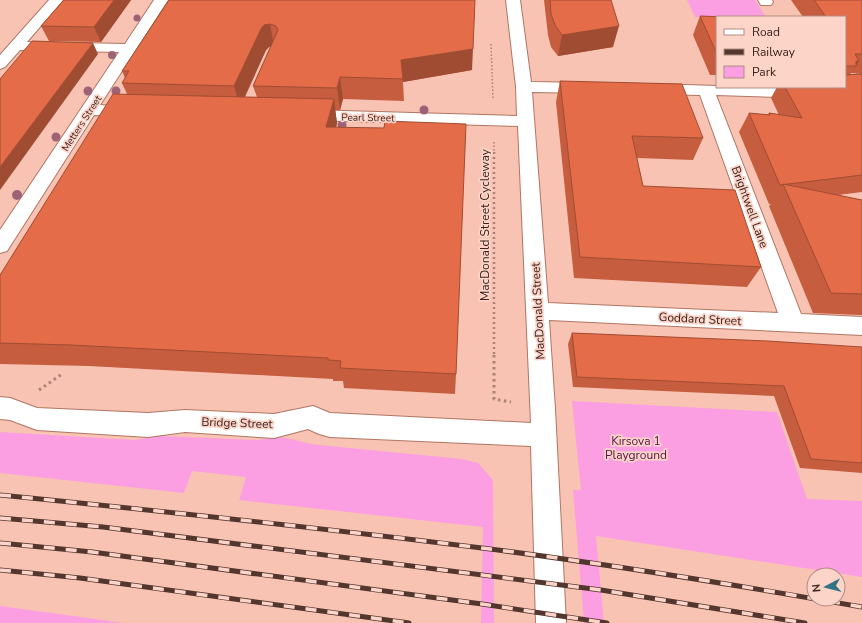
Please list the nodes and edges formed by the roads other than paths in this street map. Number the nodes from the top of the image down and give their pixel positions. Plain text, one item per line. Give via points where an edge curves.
1 (56, 0) edge
2 (161, 0) edge
3 (513, 0) edge
4 (16, 46) junction
5 (130, 48) junction
6 (0, 64) edge
7 (524, 87) junction
8 (862, 87) edge
9 (603, 88) edge
10 (845, 88) edge
11 (846, 88) edge
12 (643, 89) edge
13 (706, 90) junction
14 (90, 110) junction
15 (145, 111) edge
16 (294, 115) edge
17 (526, 121) junction
18 (0, 246) edge
19 (538, 311) junction
20 (793, 323) junction
21 (862, 326) edge
22 (0, 408) edge
23 (544, 436) junction
24 (551, 623) edge

1 - 4 street
2 - 5 street, Metters Street
3 - 7 street, MacDonald Street
4 - 5 street
4 - 6 street
5 - 14 street, Metters Street
7 - 9 street
7 - 17 street, MacDonald Street
8 - 11 street
10 - 13 street via 779,92
12 - 13 street
13 - 20 street, Brightwell Lane
14 - 15 street
14 - 18 street, Metters Street
16 - 17 street, Pearl Street
17 - 19 street, MacDonald Street
19 - 20 street, Goddard Street
19 - 23 street, MacDonald Street
20 - 21 street, Goddard Street
22 - 23 street, Bridge Street via 37,419 148,425 185,421 274,426 313,417 319,423 330,425
23 - 24 street, MacDonald Street

